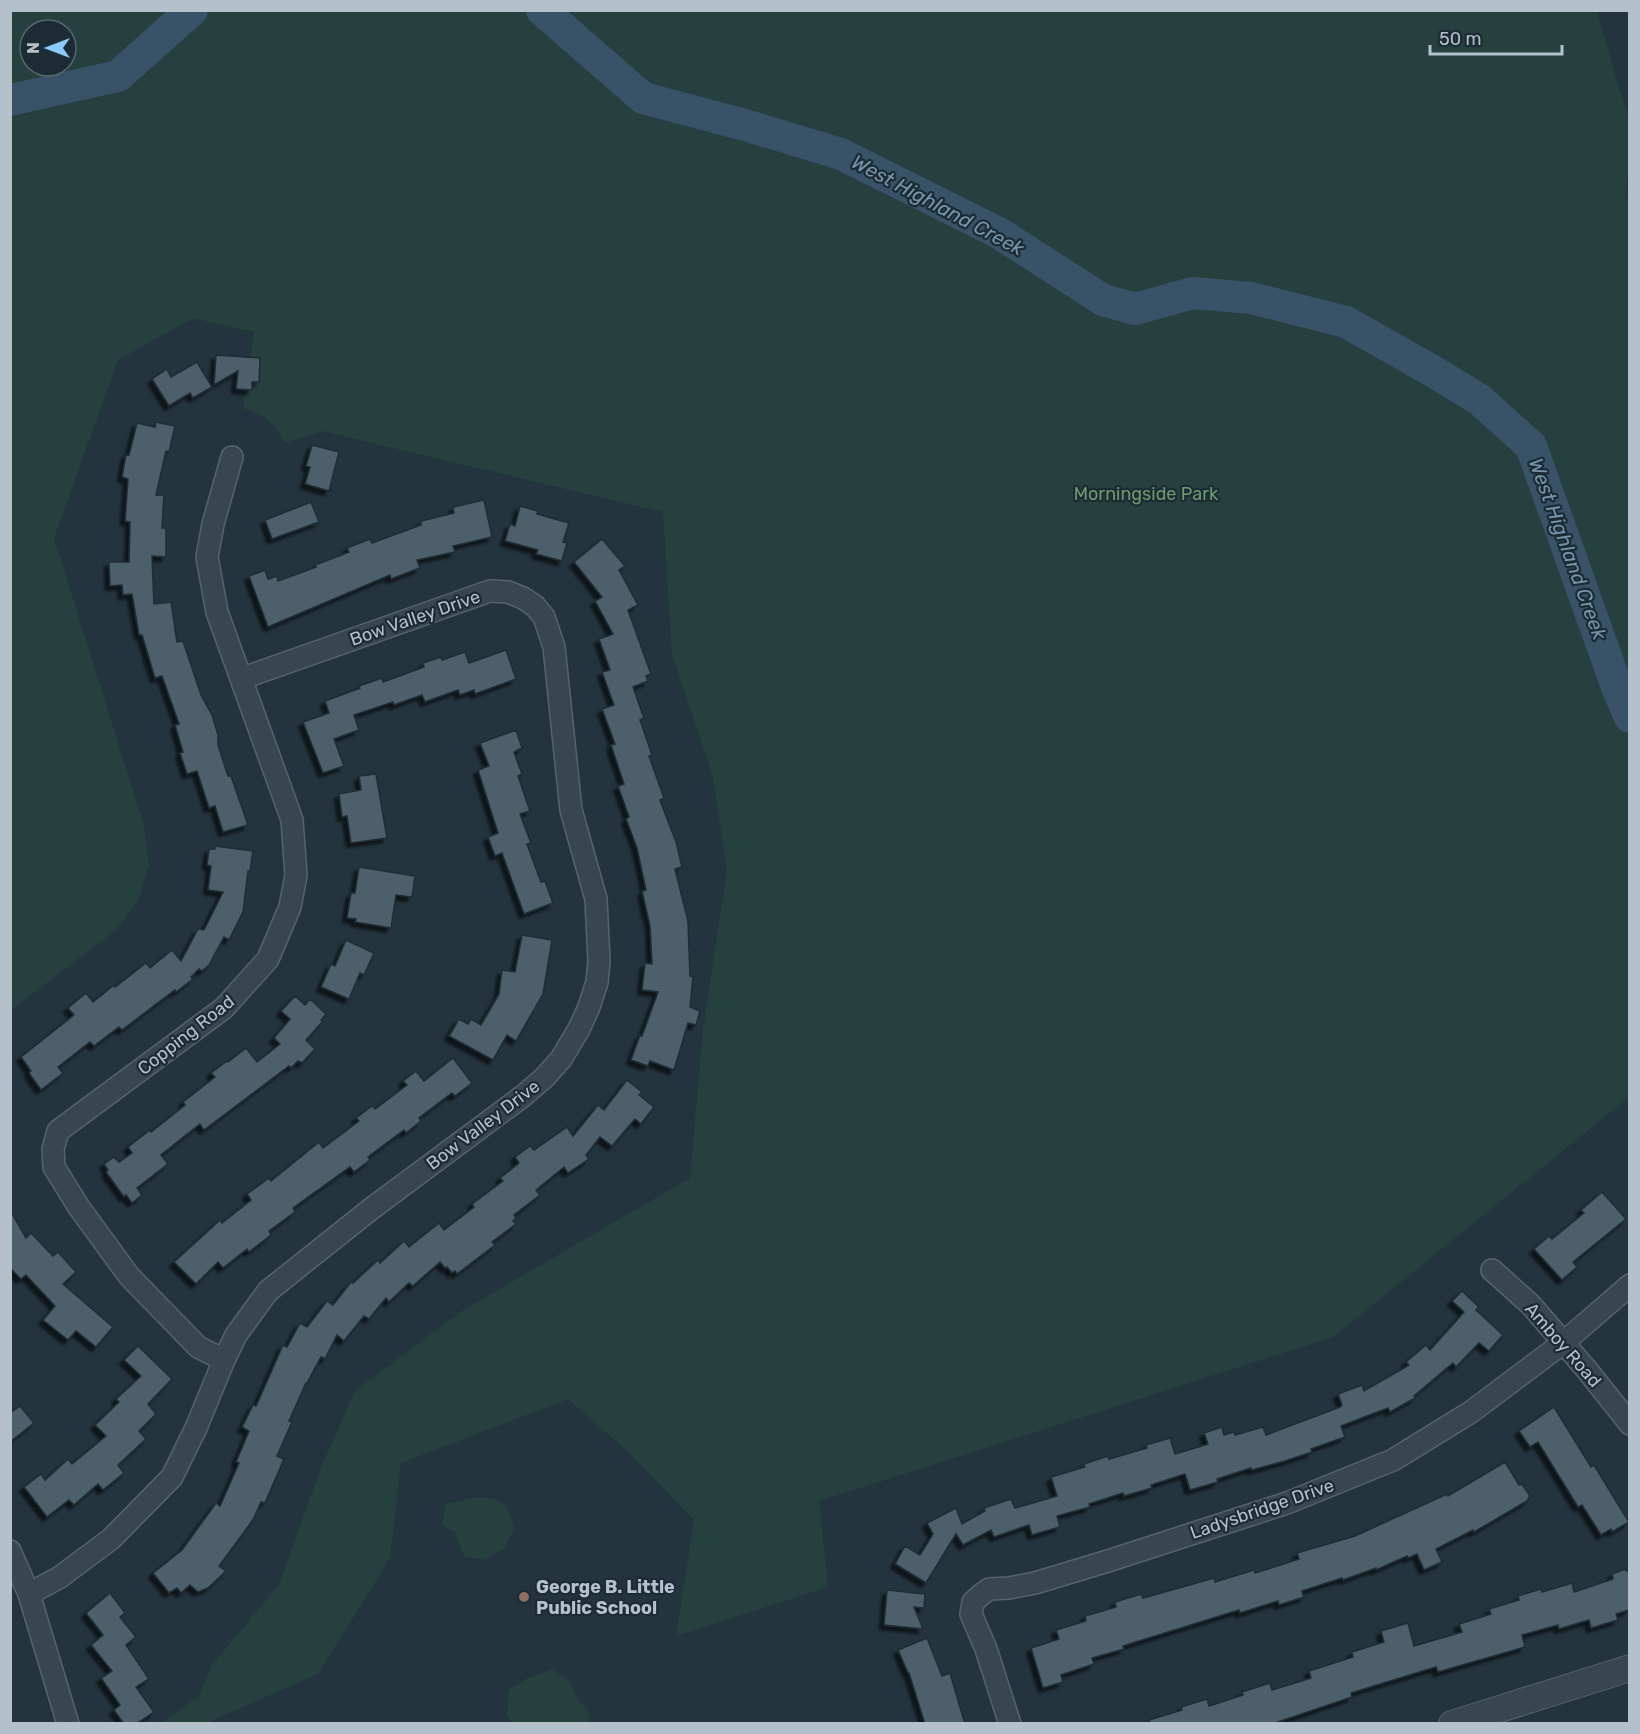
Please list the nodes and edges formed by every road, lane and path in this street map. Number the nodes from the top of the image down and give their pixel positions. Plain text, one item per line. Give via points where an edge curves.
1 (232, 457) dead end
2 (243, 678) junction
3 (1492, 1270) dead end
4 (1629, 1286) edge
5 (1563, 1343) junction
6 (224, 1360) junction
7 (1629, 1424) edge
8 (10, 1551) edge
9 (29, 1594) junction
10 (1629, 1668) edge
11 (68, 1724) edge
12 (1010, 1724) edge
13 (1452, 1724) edge

1 - 2 street, Copping Road via 207,557 217,612
2 - 6 street, Copping Road via 292,820 296,875 282,930 268,959 224,1008 58,1131 52,1149 54,1167 66,1187 129,1276 198,1347
2 - 6 street, Bow Valley Drive via 490,591 508,592 535,606 544,617 554,647 571,810 596,899 599,961 597,982 579,1029 544,1078 268,1291 236,1335
3 - 5 street, Amboy Road via 1531,1305
4 - 5 street, Ladysbridge Drive
5 - 7 street, Amboy Road
5 - 12 street, Ladysbridge Drive via 1471,1412 1393,1460 1287,1503 1035,1583 990,1589 982,1594 973,1602 971,1614
6 - 9 street, Bow Valley Drive via 172,1477 111,1539
8 - 9 street
9 - 11 street
10 - 13 street

